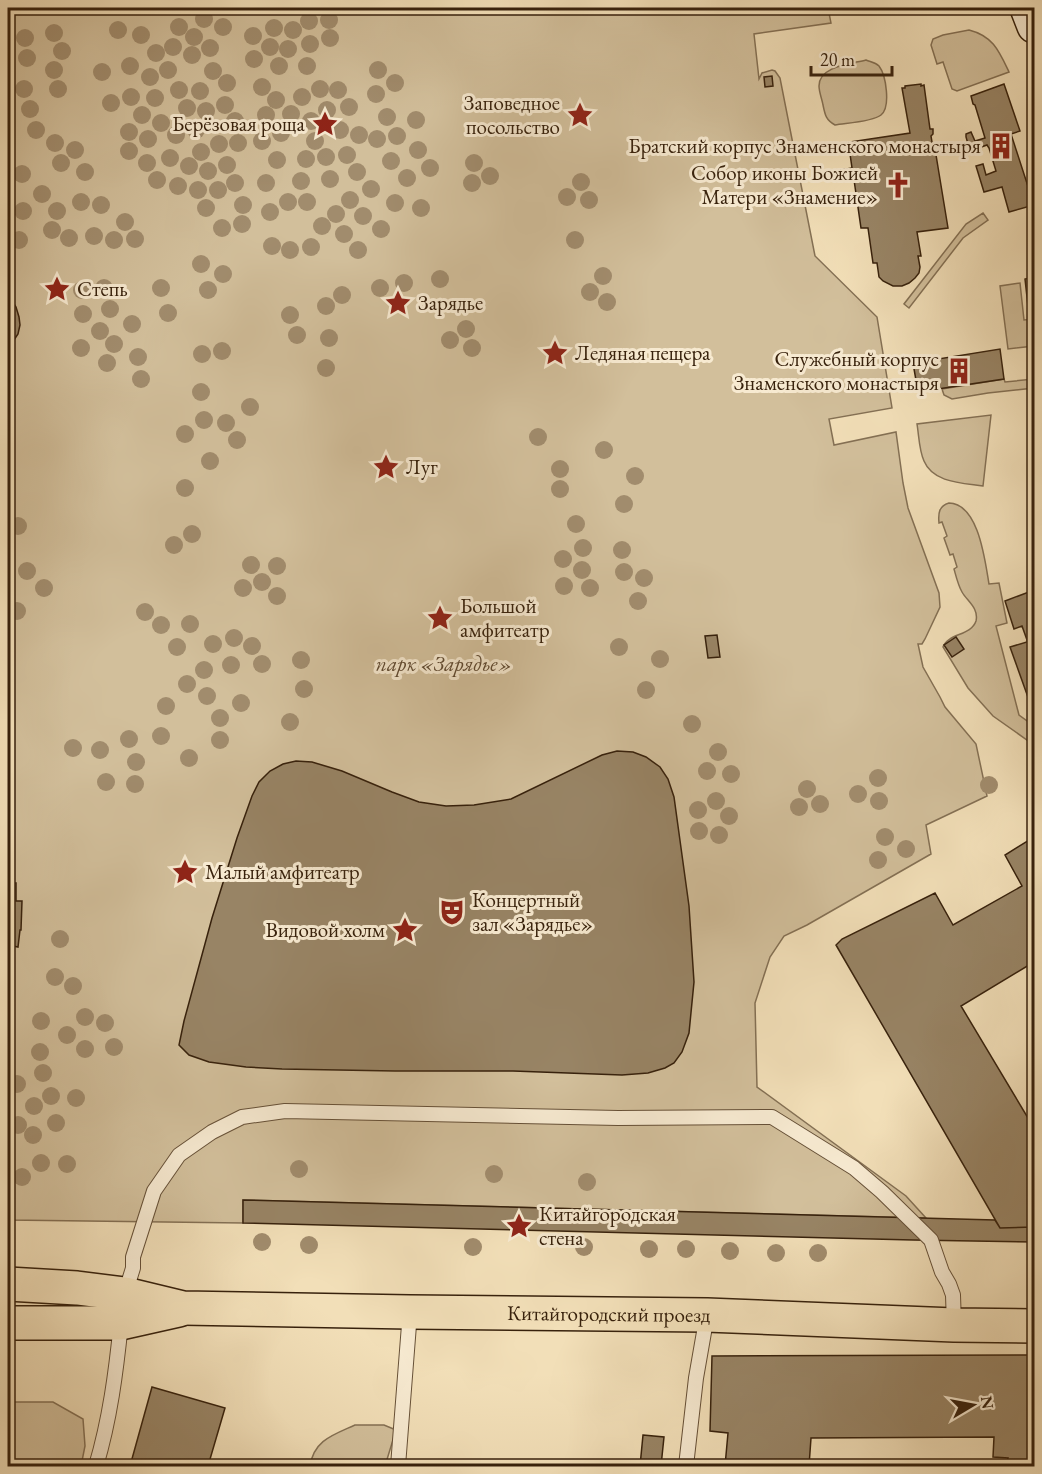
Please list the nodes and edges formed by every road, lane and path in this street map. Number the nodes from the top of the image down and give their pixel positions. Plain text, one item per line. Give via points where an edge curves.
1 (1027, 8) edge
2 (1035, 26) edge
3 (8, 1284) edge
4 (123, 1308) junction
5 (410, 1312) junction
6 (707, 1315) junction
7 (8, 1323) edge
8 (954, 1325) junction
9 (1035, 1326) edge
10 (96, 1467) edge
11 (398, 1467) edge
12 (686, 1467) edge

1 - 2 street
3 - 4 main road, Китайгородский проезд via 77,1288
4 - 5 main road, Китайгородский проезд
4 - 7 main road, Китайгородский проезд
4 - 8 lane via 133,1257 154,1191 179,1155 242,1117 285,1111 772,1117 854,1168 931,1240 953,1295
4 - 10 lane via 115,1381
5 - 6 main road, Китайгородский проезд
5 - 11 lane
6 - 8 main road, Китайгородский проезд
6 - 12 lane
8 - 9 main road, Китайгородский проезд

